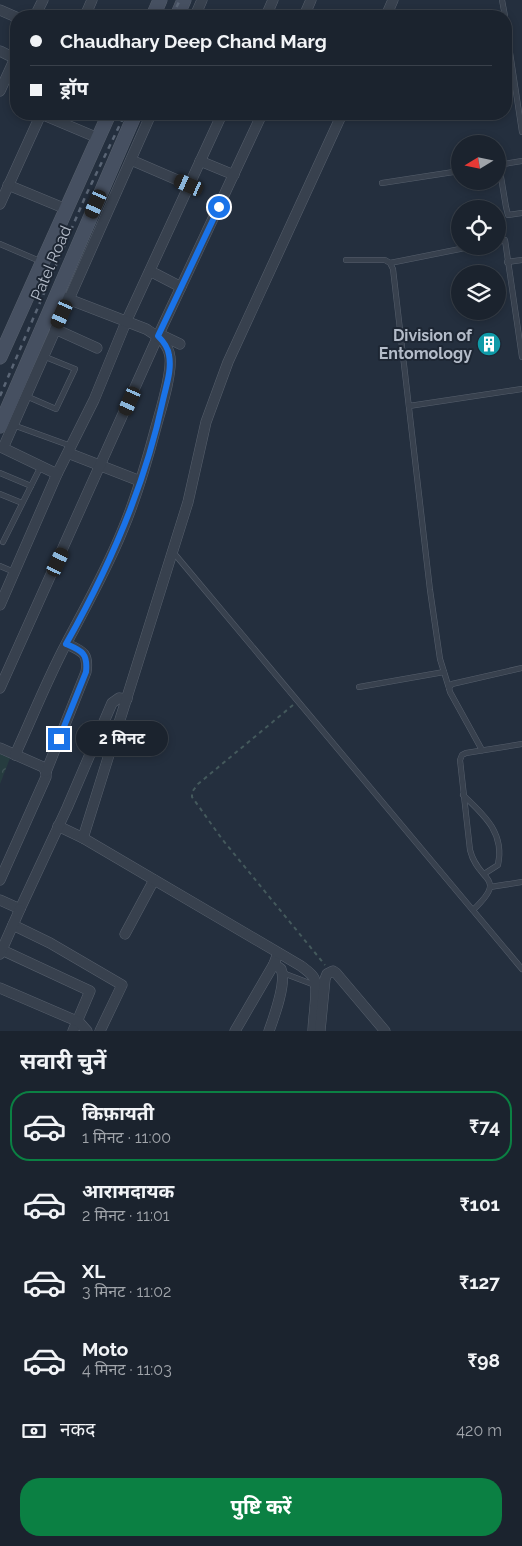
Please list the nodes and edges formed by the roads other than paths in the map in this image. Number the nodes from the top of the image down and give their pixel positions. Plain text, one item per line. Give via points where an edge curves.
1 (512, 67) edge
2 (10, 70) edge
3 (522, 86) edge
4 (515, 87) junction
5 (0, 91) edge
6 (38, 120) edge
7 (55, 120) edge
8 (106, 120) edge
9 (133, 120) edge
10 (149, 120) edge
11 (219, 120) edge
12 (259, 120) edge
13 (339, 120) edge
14 (522, 132) edge
15 (98, 138) junction
16 (131, 160) junction
17 (200, 161) junction
18 (522, 161) edge
19 (506, 164) edge
20 (451, 172) edge
21 (234, 175) junction
22 (382, 183) dead end
23 (8, 185) junction
24 (189, 185) junction
25 (503, 190) edge
26 (0, 204) edge
27 (66, 209) junction
28 (522, 212) edge
29 (0, 244) edge
30 (506, 247) edge
31 (451, 251) edge
32 (346, 260) dead end
33 (522, 260) edge
34 (43, 262) junction
35 (508, 262) junction
36 (390, 263) junction
37 (150, 271) junction
38 (182, 287) junction
39 (63, 297) junction
40 (126, 322) junction
41 (55, 329) junction
42 (520, 331) edge
43 (159, 335) junction
44 (180, 344) dead end
45 (97, 348) dead end
46 (43, 356) junction
47 (0, 357) edge
48 (522, 357) edge
49 (522, 390) edge
50 (26, 396) junction
51 (409, 406) junction
52 (6, 425) edge
53 (70, 450) junction
54 (1, 452) edge
55 (41, 466) junction
56 (101, 466) junction
57 (0, 473) edge
58 (57, 474) junction
59 (140, 481) junction
60 (31, 486) junction
61 (0, 494) edge
62 (22, 503) junction
63 (3, 542) dead end
64 (173, 552) junction
65 (0, 566) edge
66 (14, 572) junction
67 (0, 605) edge
68 (66, 644) junction
69 (522, 668) edge
70 (444, 672) junction
71 (359, 687) dead end
72 (0, 688) edge
73 (449, 688) junction
74 (127, 699) junction
75 (522, 744) edge
76 (0, 748) edge
77 (482, 750) junction
78 (15, 755) junction
79 (46, 772) junction
80 (463, 795) junction
81 (58, 826) junction
82 (83, 838) junction
83 (484, 874) junction
84 (0, 880) edge
85 (154, 880) junction
86 (522, 882) edge
87 (490, 887) junction
88 (0, 900) edge
89 (20, 910) junction
90 (474, 910) junction
91 (13, 925) junction
92 (125, 934) dead end
93 (1, 952) edge
94 (278, 953) junction
95 (274, 964) junction
96 (522, 968) edge
97 (283, 973) junction
98 (0, 988) edge
99 (316, 988) junction
100 (77, 1021) junction
101 (73, 1031) edge
102 (87, 1031) edge
103 (100, 1031) edge
104 (235, 1031) edge
105 (269, 1031) edge
106 (313, 1031) edge
107 (320, 1031) edge
108 (385, 1031) edge

1 - 4 lane
2 - 5 street
3 - 4 lane
4 - 14 lane
6 - 23 street
7 - 15 street
8 - 15 main road, Patel Road
9 - 39 main road, Patel Road
10 - 16 street
11 - 17 street
12 - 21 street
13 - 64 street via 228,362 206,422
15 - 27 main road, Patel Road
16 - 24 street
16 - 39 street
17 - 21 street
17 - 24 street
18 - 19 lane
20 - 22 lane
21 - 38 street
23 - 26 street
23 - 27 street
24 - 37 street
25 - 28 lane via 508,214
27 - 34 main road, Patel Road
29 - 34 lane
30 - 35 lane
31 - 36 lane
32 - 36 lane via 379,259
33 - 35 lane
34 - 47 main road, Patel Road
35 - 42 lane
36 - 51 lane
37 - 38 street
37 - 40 street
38 - 43 street
39 - 40 street
39 - 41 street
39 - 52 main road, Patel Road
40 - 43 street
40 - 53 street
41 - 45 street
41 - 46 street
42 - 48 lane
43 - 44 street
43 - 56 street
43 - 59 street via 170,356 169,372 161,412
46 - 50 street
46 - 50 lane via 75,370 56,409
49 - 51 lane
50 - 52 street
51 - 70 lane via 430,590
52 - 53 lane
52 - 54 street
53 - 56 street
53 - 58 street
54 - 55 street
55 - 58 street
55 - 60 lane
56 - 59 street
56 - 72 street
57 - 60 lane
58 - 66 street
59 - 68 street via 106,567
60 - 62 lane
61 - 62 lane
62 - 63 lane
64 - 74 street
64 - 90 lane
65 - 66 lane
66 - 67 street
68 - 78 street
68 - 79 street via 85,655 86,672
69 - 73 lane via 452,684
70 - 71 lane
70 - 73 lane
73 - 77 lane
74 - 81 street via 119,698 112,703
74 - 82 street
75 - 77 lane
76 - 78 street
77 - 80 lane via 462,755
78 - 79 street via 43,767
79 - 84 street
80 - 83 lane via 472,860
80 - 83 lane via 486,816 500,854 498,864
81 - 82 street
81 - 89 street
82 - 85 street
83 - 87 lane
85 - 92 street
85 - 94 street
86 - 87 lane
87 - 90 lane via 487,897
88 - 89 street
89 - 91 street
90 - 96 lane
91 - 93 street
91 - 103 street via 122,985
93 - 100 street via 90,991
94 - 95 street
94 - 99 street via 312,975
95 - 97 street
95 - 104 street
97 - 99 lane
97 - 105 street
98 - 100 street
99 - 106 street
100 - 101 street
100 - 102 street
107 - 108 street via 325,979 330,972 336,973

